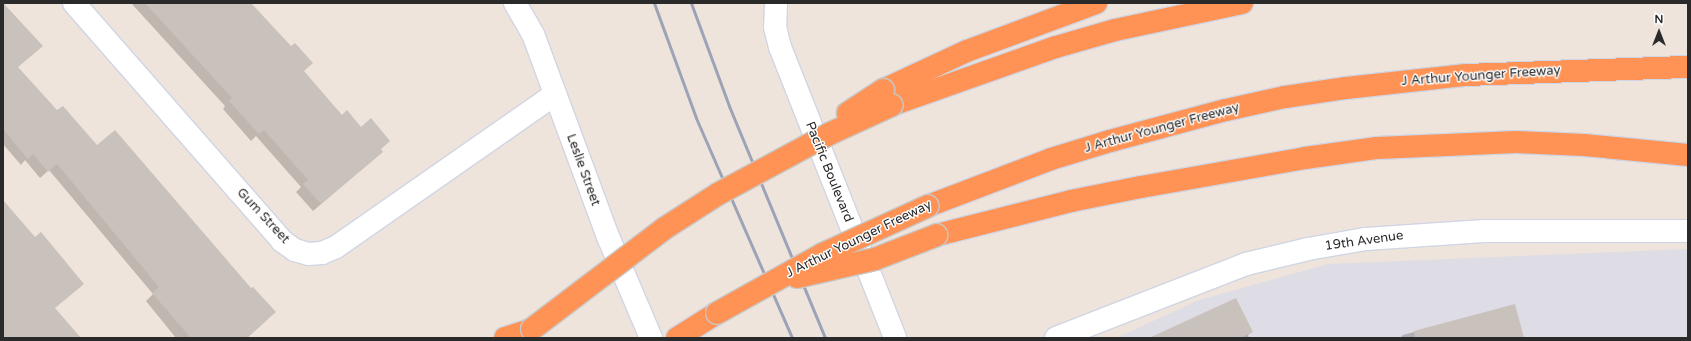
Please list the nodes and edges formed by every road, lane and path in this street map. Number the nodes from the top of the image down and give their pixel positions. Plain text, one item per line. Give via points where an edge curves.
1 (74, 3) edge
2 (515, 3) edge
3 (776, 3) edge
4 (1096, 3) edge
5 (1242, 3) edge
6 (1688, 67) edge
7 (555, 94) junction
8 (888, 98) junction
9 (1688, 155) edge
10 (1688, 231) edge
11 (771, 283) junction
12 (717, 313) junction
13 (526, 333) edge
14 (505, 338) edge
15 (651, 338) edge
16 (678, 338) edge
17 (691, 338) edge
18 (895, 338) edge
19 (1056, 338) edge

1 - 7 street, Gum Street via 282,241 295,250 308,254 322,253 336,247
2 - 7 street, Leslie Street via 533,34
3 - 18 street, Pacific Boulevard via 775,27 780,47
4 - 8 highway via 967,51
5 - 8 highway via 1122,28
6 - 11 highway, J Arthur Younger Freeway, bridge via 1466,75 1346,88 1285,97 1226,110 1110,141 1044,162 928,206 824,254
7 - 15 street, Leslie Street via 609,239
8 - 13 highway, bridge via 829,134 718,194 664,228
9 - 11 highway, bridge via 1584,144 1516,142 1377,148 1305,158 1071,201 938,235 876,259
10 - 19 street, 19th Avenue via 1484,231 1366,239 1246,264
11 - 12 highway, J Arthur Younger Freeway, bridge
12 - 16 highway, J Arthur Younger Freeway
12 - 17 highway
13 - 14 highway

